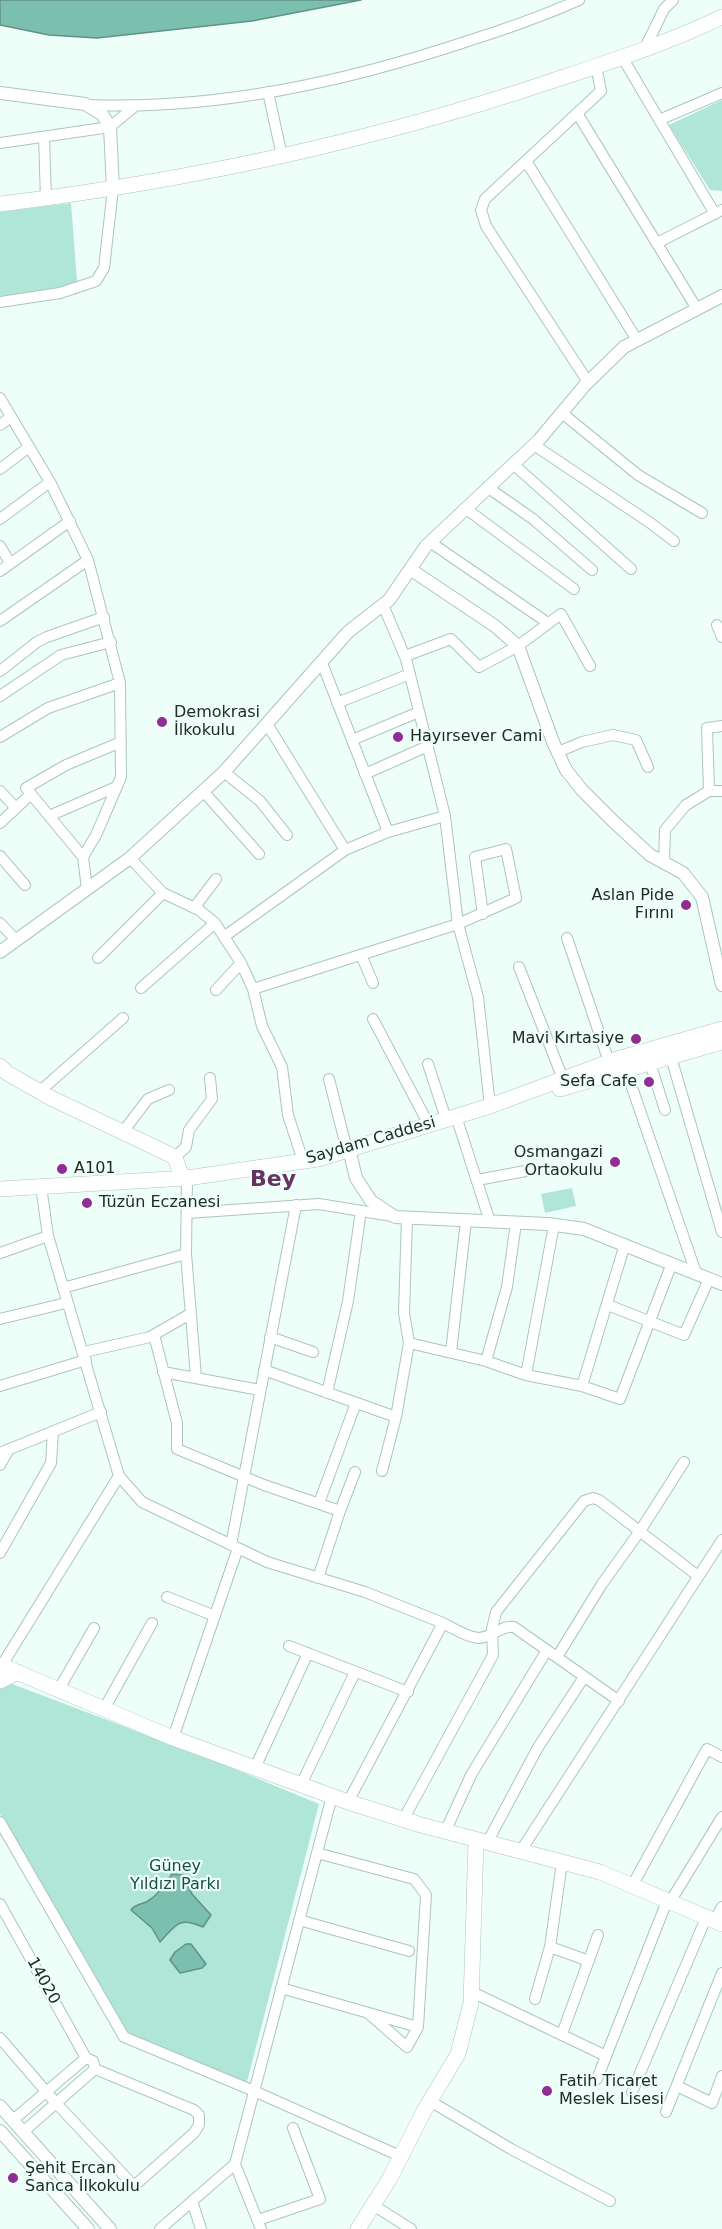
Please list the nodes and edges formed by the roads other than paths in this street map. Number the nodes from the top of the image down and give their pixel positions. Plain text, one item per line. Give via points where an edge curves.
1 (579, 0) edge
2 (673, 0) edge
3 (722, 17) edge
4 (645, 48) junction
5 (622, 57) junction
6 (596, 66) junction
7 (268, 92) junction
8 (0, 93) edge
9 (722, 93) edge
10 (87, 105) junction
11 (134, 107) junction
12 (577, 113) junction
13 (659, 120) junction
14 (110, 127) junction
15 (44, 137) junction
16 (0, 143) edge
17 (282, 156) junction
18 (526, 161) junction
19 (113, 189) junction
20 (46, 199) junction
21 (0, 204) edge
22 (718, 212) edge
23 (657, 243) junction
24 (722, 296) edge
25 (0, 302) edge
26 (697, 309) junction
27 (637, 340) junction
28 (588, 382) junction
29 (0, 398) edge
30 (562, 413) junction
31 (11, 417) junction
32 (0, 425) edge
33 (534, 444) junction
34 (29, 447) junction
35 (513, 464) junction
36 (0, 469) edge
37 (50, 482) junction
38 (487, 487) junction
39 (465, 508) junction
40 (702, 513) dead end
41 (0, 519) edge
42 (70, 521) junction
43 (674, 541) dead end
44 (430, 542) junction
45 (0, 546) edge
46 (88, 560) junction
47 (10, 563) junction
48 (410, 569) junction
49 (631, 569) dead end
50 (592, 570) dead end
51 (0, 571) edge
52 (574, 589) dead end
53 (383, 605) junction
54 (104, 617) junction
55 (0, 621) edge
56 (548, 623) junction
57 (717, 625) dead end
58 (722, 637) edge
59 (111, 642) junction
60 (518, 646) junction
61 (405, 656) junction
62 (322, 663) junction
63 (590, 666) dead end
64 (0, 671) edge
65 (410, 674) junction
66 (120, 682) junction
67 (0, 696) edge
68 (337, 703) junction
69 (420, 712) junction
70 (267, 724) junction
71 (722, 726) edge
72 (0, 736) edge
73 (352, 740) junction
74 (121, 742) junction
75 (428, 746) junction
76 (558, 752) junction
77 (648, 767) dead end
78 (224, 772) junction
79 (365, 774) junction
80 (117, 787) junction
81 (0, 791) edge
82 (203, 791) junction
83 (709, 791) junction
84 (722, 791) edge
85 (32, 794) junction
86 (15, 807) junction
87 (49, 816) junction
88 (445, 816) junction
89 (0, 822) edge
90 (388, 832) junction
91 (287, 835) dead end
92 (345, 850) junction
93 (258, 854) dead end
94 (0, 856) edge
95 (83, 857) junction
96 (130, 858) junction
97 (664, 862) junction
98 (216, 879) dead end
99 (25, 885) dead end
100 (87, 889) junction
101 (163, 893) junction
102 (194, 908) junction
103 (483, 914) junction
104 (0, 923) edge
105 (215, 923) junction
106 (458, 924) junction
107 (225, 936) junction
108 (567, 938) dead end
109 (16, 940) junction
110 (0, 952) edge
111 (361, 954) junction
112 (98, 958) dead end
113 (241, 963) junction
114 (519, 967) dead end
115 (373, 983) dead end
116 (722, 985) edge
117 (141, 988) dead end
118 (253, 989) junction
119 (216, 990) dead end
120 (123, 1018) dead end
121 (373, 1019) dead end
122 (722, 1029) edge
123 (722, 1042) edge
124 (671, 1057) junction
125 (609, 1062) junction
126 (650, 1063) junction
127 (428, 1064) dead end
128 (0, 1066) edge
129 (626, 1070) junction
130 (210, 1078) dead end
131 (329, 1079) dead end
132 (562, 1079) junction
133 (170, 1090) dead end
134 (39, 1092) junction
135 (490, 1106) junction
136 (665, 1110) dead end
137 (451, 1118) junction
138 (429, 1125) junction
139 (122, 1132) junction
140 (348, 1149) junction
141 (176, 1157) junction
142 (303, 1161) junction
143 (531, 1170) dead end
144 (185, 1178) junction
145 (477, 1180) junction
146 (41, 1186) junction
147 (0, 1189) edge
148 (296, 1205) junction
149 (361, 1211) junction
150 (187, 1213) junction
151 (401, 1217) junction
152 (466, 1221) junction
153 (490, 1222) junction
154 (516, 1222) junction
155 (554, 1225) junction
156 (722, 1232) edge
157 (48, 1236) junction
158 (626, 1244) junction
159 (0, 1253) edge
160 (186, 1254) junction
161 (672, 1263) junction
162 (696, 1273) junction
163 (709, 1279) junction
164 (722, 1284) edge
165 (63, 1288) junction
166 (66, 1303) junction
167 (608, 1305) junction
168 (190, 1314) junction
169 (0, 1318) edge
170 (649, 1320) junction
171 (153, 1335) junction
172 (270, 1337) junction
173 (409, 1343) junction
174 (313, 1352) dead end
175 (451, 1352) junction
176 (85, 1356) junction
177 (486, 1361) junction
178 (264, 1370) junction
179 (163, 1372) junction
180 (526, 1375) junction
181 (196, 1377) junction
182 (0, 1386) edge
183 (582, 1386) junction
184 (260, 1390) junction
185 (327, 1393) junction
186 (356, 1403) junction
187 (101, 1412) junction
188 (396, 1417) junction
189 (53, 1431) junction
190 (4, 1451) edge
191 (684, 1462) dead end
192 (0, 1465) edge
193 (382, 1471) dead end
194 (356, 1472) dead end
195 (119, 1476) junction
196 (244, 1476) junction
197 (319, 1503) junction
198 (340, 1511) junction
199 (640, 1531) junction
200 (722, 1540) edge
201 (235, 1546) junction
202 (0, 1553) edge
203 (698, 1576) junction
204 (318, 1578) junction
205 (167, 1597) dead end
206 (215, 1616) junction
207 (152, 1623) dead end
208 (443, 1623) junction
209 (94, 1628) dead end
210 (492, 1634) junction
211 (289, 1646) dead end
212 (547, 1650) junction
213 (308, 1653) junction
214 (557, 1657) junction
215 (1, 1665) edge
216 (18, 1672) junction
217 (355, 1672) junction
218 (584, 1677) junction
219 (0, 1681) edge
220 (59, 1689) junction
221 (408, 1692) junction
222 (619, 1701) junction
223 (104, 1708) junction
224 (173, 1738) junction
225 (722, 1757) edge
226 (255, 1768) junction
227 (300, 1785) junction
228 (332, 1796) junction
229 (348, 1802) junction
230 (722, 1817) edge
231 (403, 1820) junction
232 (0, 1822) edge
233 (445, 1832) junction
234 (481, 1842) junction
235 (520, 1852) junction
236 (317, 1853) junction
237 (562, 1862) junction
238 (632, 1886) junction
239 (669, 1902) junction
240 (0, 1904) edge
241 (722, 1907) edge
242 (299, 1920) junction
243 (714, 1921) edge
244 (598, 1935) dead end
245 (423, 1940) junction
246 (550, 1947) junction
247 (409, 1951) junction
248 (589, 1961) junction
249 (722, 1973) edge
250 (421, 1976) junction
251 (281, 1988) junction
252 (471, 1992) junction
253 (535, 1999) dead end
254 (368, 2013) junction
255 (418, 2027) junction
256 (562, 2034) junction
257 (0, 2038) edge
258 (606, 2056) junction
259 (86, 2058) junction
260 (95, 2069) junction
261 (722, 2076) edge
262 (597, 2079) dead end
263 (677, 2086) junction
264 (46, 2091) junction
265 (254, 2091) junction
266 (632, 2092) dead end
267 (430, 2101) junction
268 (56, 2103) junction
269 (0, 2106) edge
270 (666, 2112) dead end
271 (13, 2120) junction
272 (293, 2128) dead end
273 (0, 2131) edge
274 (23, 2132) junction
275 (400, 2156) junction
276 (235, 2164) junction
277 (192, 2201) junction
278 (610, 2202) dead end
279 (373, 2205) junction
280 (260, 2225) edge
281 (88, 2229) edge
282 (110, 2229) edge
283 (160, 2229) edge
284 (201, 2229) edge
285 (358, 2229) edge
286 (411, 2229) edge

1 - 7 street via 415,59
2 - 4 street via 664,9
3 - 4 main road
4 - 5 main road
5 - 6 main road
5 - 13 street
6 - 12 street via 601,91
6 - 17 main road via 482,104
7 - 11 street
7 - 17 street
8 - 10 street
9 - 13 street
10 - 11 street
10 - 14 street via 102,114
11 - 14 street
12 - 18 street
12 - 23 street
13 - 22 street
14 - 15 street
14 - 19 street
15 - 16 street
15 - 20 street
17 - 19 main road
18 - 27 street
18 - 28 street via 485,199 481,210 486,226
19 - 20 main road
19 - 25 street via 104,268 96,281 60,293
20 - 21 main road
22 - 23 street
23 - 26 street
24 - 26 street
26 - 27 street
27 - 28 street via 624,347
28 - 30 street
29 - 31 street
30 - 33 street
30 - 40 street via 638,476
31 - 32 street
31 - 34 street
33 - 35 street
33 - 43 street
34 - 36 street
34 - 37 street
35 - 38 street
35 - 49 street
37 - 41 street
37 - 42 street
38 - 39 street
38 - 50 street via 533,519
39 - 44 street
39 - 52 street
42 - 46 street
42 - 47 street
44 - 48 street
44 - 56 street
45 - 47 street
46 - 54 street
46 - 55 street
47 - 51 street
48 - 53 street
48 - 60 street
53 - 61 street
53 - 62 street via 348,632
54 - 59 street
54 - 64 street via 37,642
56 - 60 street
56 - 63 street via 561,614
57 - 58 street
59 - 66 street
59 - 67 street via 61,655
60 - 61 street via 479,667 450,639
60 - 76 street
61 - 65 street
62 - 68 street
62 - 70 street
65 - 68 street
65 - 69 street
66 - 72 street via 48,708
66 - 74 street
68 - 73 street
69 - 73 street
69 - 75 street
70 - 78 street
70 - 92 street
71 - 83 street via 707,728
73 - 79 street
74 - 80 street via 121,777
74 - 85 street via 66,765 26,788
75 - 79 street
75 - 88 street
76 - 77 street via 582,741 614,735 636,740
76 - 97 street via 582,790 650,855
78 - 82 street
78 - 91 street via 260,801
79 - 90 street
80 - 87 street
80 - 95 street
81 - 86 street
82 - 93 street
82 - 96 street
83 - 84 street
83 - 97 street via 686,805 665,830
85 - 86 street
85 - 87 street
86 - 89 street
87 - 95 street
88 - 90 street
88 - 106 street
90 - 92 street
92 - 107 street
94 - 99 street
95 - 100 street
96 - 100 street
96 - 101 street
97 - 116 street via 683,873 702,897
98 - 102 street
100 - 109 street
101 - 102 street
101 - 112 street
102 - 105 street
103 - 103 street via 475,857 506,849 516,898
103 - 106 street
104 - 109 street
105 - 107 street
105 - 117 street
106 - 111 street
106 - 135 street via 478,997
107 - 113 street
108 - 125 street
109 - 110 street
111 - 115 street
111 - 118 street
113 - 118 street
113 - 119 street
114 - 132 street
118 - 142 street via 262,1026 282,1067 288,1115
120 - 134 street
121 - 138 street
122 - 125 main road
123 - 124 main road
124 - 126 main road
124 - 156 street
125 - 132 main road
126 - 129 main road
126 - 136 street
127 - 137 street
128 - 134 main road
129 - 135 main road
129 - 162 street
130 - 141 street via 212,1099 189,1130 186,1147
131 - 140 street
132 - 135 main road
133 - 139 street via 148,1099
134 - 139 main road
135 - 137 main road, Saydam Caddesi
137 - 138 main road, Saydam Caddesi
137 - 145 street
138 - 140 main road, Saydam Caddesi
139 - 141 main road
140 - 142 main road, Saydam Caddesi
140 - 151 street via 356,1178 371,1201
141 - 144 main road
142 - 144 main road, Saydam Caddesi
143 - 145 street
144 - 146 main road, Saydam Caddesi
144 - 150 street
145 - 153 street
146 - 147 main road, Saydam Caddesi
146 - 157 street
148 - 149 street via 319,1204
148 - 150 street
148 - 172 street
149 - 151 street
149 - 185 street via 348,1301
150 - 160 street
151 - 152 street
151 - 173 street
152 - 153 street
152 - 175 street
153 - 154 street
154 - 155 street
154 - 177 street via 507,1287
155 - 158 street via 584,1229
155 - 180 street
157 - 159 street
157 - 165 street
158 - 161 street
158 - 167 street
160 - 165 street
160 - 168 street
161 - 162 street
161 - 170 street
162 - 163 street
163 - 164 street
163 - 170 street via 684,1335
165 - 166 street
166 - 169 street
166 - 176 street
167 - 170 street
167 - 183 street
168 - 171 street
168 - 181 street
170 - 183 street via 620,1399
171 - 176 street
171 - 179 street
172 - 174 street
172 - 178 street
173 - 175 street
173 - 188 street
175 - 177 street
176 - 182 street
176 - 187 street
177 - 180 street
178 - 184 street
178 - 185 street
179 - 181 street
179 - 196 street via 177,1423 177,1449
180 - 183 street
181 - 184 street
184 - 196 street
185 - 186 street
186 - 188 street
186 - 197 street
187 - 189 street
187 - 195 street
188 - 193 street
189 - 190 street
189 - 202 street via 51,1463
190 - 192 street
191 - 199 street
194 - 198 street
195 - 201 street via 142,1502
195 - 215 street
196 - 197 street
196 - 201 street
197 - 198 street
198 - 204 street
199 - 203 street
199 - 210 street via 599,1500 584,1501 499,1606
199 - 214 street
200 - 203 street
201 - 204 street via 267,1562
201 - 206 street
203 - 222 street
204 - 208 street
205 - 206 street
206 - 224 street
207 - 223 street
208 - 210 street via 476,1638
208 - 221 street
209 - 220 street
210 - 212 street via 512,1626
210 - 231 street via 493,1655
211 - 213 street
212 - 214 street
212 - 233 street via 471,1775
213 - 217 street
213 - 226 street
214 - 218 street
215 - 216 main road
216 - 219 main road
216 - 220 main road
217 - 221 street
217 - 227 street
218 - 222 street
218 - 234 street
220 - 223 main road
221 - 229 street
222 - 235 street
223 - 224 main road
224 - 226 main road
225 - 238 street via 706,1749
226 - 227 main road
227 - 228 main road
228 - 229 main road
228 - 236 street
229 - 231 main road
230 - 239 street
231 - 233 main road
232 - 265 street via 124,2037
233 - 234 main road
234 - 235 main road
234 - 252 main road
235 - 237 main road
236 - 242 street
236 - 245 street via 414,1879 426,1895
237 - 238 main road
237 - 246 street
238 - 239 main road
239 - 243 main road
239 - 258 street
240 - 259 street, 14020
241 - 243 street
242 - 247 street
242 - 251 street
243 - 266 street
244 - 248 street
245 - 247 street
245 - 250 street
246 - 248 street
246 - 253 street
247 - 250 street
248 - 256 street
249 - 263 street
250 - 255 street
251 - 254 street
251 - 265 street
252 - 256 street
252 - 267 main road via 458,2054
254 - 255 street
254 - 255 street via 407,2047
256 - 258 street
257 - 264 street
258 - 262 street
259 - 260 street, 14020 via 93,2061
259 - 264 street
260 - 268 street
260 - 268 street via 194,2110 199,2115 199,2124 194,2133 134,2186
261 - 263 street via 712,2103
263 - 270 street
264 - 268 street
264 - 271 street
265 - 275 street
265 - 276 street
267 - 275 main road
267 - 278 street
268 - 274 street
269 - 271 street
271 - 274 street
272 - 280 street via 320,2199
273 - 281 street
274 - 282 street
275 - 279 main road
276 - 277 street
276 - 280 street
277 - 283 street
277 - 284 street
279 - 285 main road
279 - 286 street

